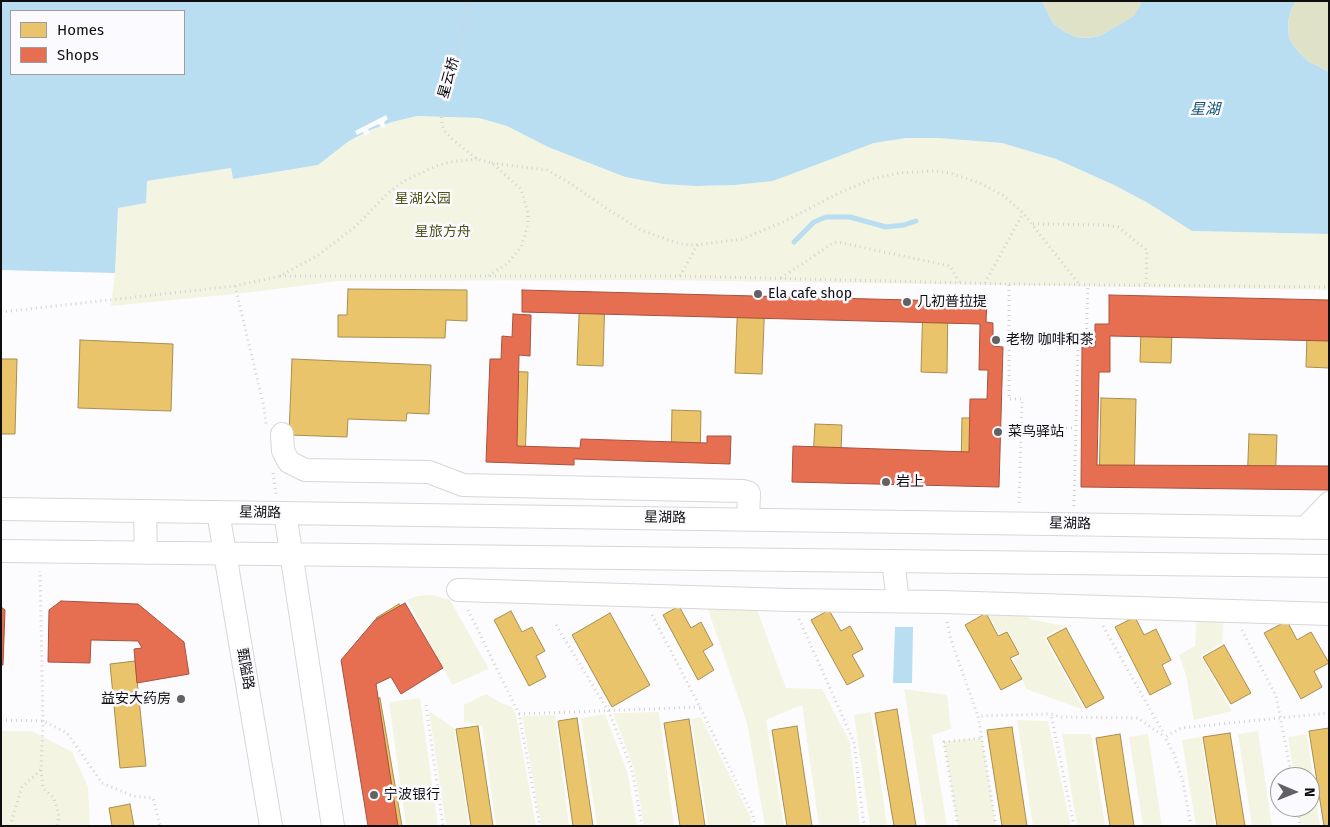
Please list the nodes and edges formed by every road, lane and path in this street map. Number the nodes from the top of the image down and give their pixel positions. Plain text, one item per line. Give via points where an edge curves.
1 (464, 1) edge
2 (477, 159) junction
3 (492, 163) junction
4 (1023, 213) junction
5 (1033, 224) junction
6 (698, 244) junction
7 (280, 276) junction
8 (680, 276) junction
9 (487, 277) junction
10 (781, 278) junction
11 (959, 282) junction
12 (985, 283) junction
13 (1009, 284) junction
14 (1079, 284) junction
15 (1088, 284) junction
16 (1146, 285) junction
17 (235, 286) junction
18 (1329, 287) edge
19 (1, 312) edge
20 (1021, 427) junction
21 (1076, 428) junction
22 (274, 430) joint
23 (272, 465) dead end
24 (1329, 503) edge
25 (280, 506) junction
26 (1, 509) edge
27 (145, 511) junction
28 (218, 512) junction
29 (1074, 513) dead end
30 (748, 520) junction
31 (1019, 524) junction
32 (1304, 528) junction
33 (1329, 528) edge
34 (1, 551) edge
35 (40, 551) junction
36 (146, 553) junction
37 (225, 553) junction
38 (291, 554) junction
39 (893, 561) junction
40 (1329, 566) edge
41 (458, 590) joint
42 (790, 600) junction
43 (898, 601) junction
44 (1092, 607) junction
45 (651, 612) dead end
46 (1233, 612) junction
47 (1329, 614) edge
48 (556, 625) dead end
49 (950, 640) dead end
50 (426, 704) dead end
51 (700, 707) junction
52 (609, 712) junction
53 (1329, 712) edge
54 (519, 714) junction
55 (1050, 714) junction
56 (978, 716) junction
57 (1280, 717) junction
58 (1, 720) edge
59 (43, 722) junction
60 (1165, 737) junction
61 (982, 738) junction
62 (1290, 767) edge
63 (40, 770) junction
64 (10, 826) edge
65 (57, 826) edge
66 (160, 826) edge
67 (271, 826) edge
68 (333, 826) edge
69 (443, 826) edge
70 (540, 826) edge
71 (642, 826) edge
72 (755, 826) edge
73 (864, 826) edge
74 (958, 826) edge
75 (996, 826) edge
76 (1074, 826) edge
77 (1191, 826) edge

1 - 2 path, 星云桥 via 466,17 441,116 444,130
2 - 3 path
2 - 7 path via 436,166 404,181 386,194 356,226 317,256
3 - 6 path via 547,170 641,230 680,244
3 - 9 path via 521,190 528,224 521,247 507,264
4 - 5 path
4 - 6 path via 1004,196 980,183 934,171 899,173 872,179 841,192 742,239
4 - 12 path
5 - 14 path
5 - 16 path via 1118,227 1146,250
6 - 8 path
7 - 9 path
7 - 17 path
8 - 9 path
8 - 10 path
10 - 11 path
10 - 11 path via 837,242 950,266
11 - 12 path
12 - 13 path
13 - 14 path
13 - 20 path via 1009,399 1022,399
14 - 15 path
15 - 16 path
15 - 21 path via 1086,344 1078,344
16 - 18 path
17 - 19 path
17 - 22 path via 264,407
20 - 21 path
20 - 31 path
21 - 29 path
22 - 30 street via 289,462 305,470 429,472 463,486 743,491 748,493
23 - 25 path
24 - 32 street
25 - 28 street, 星湖路
25 - 30 street, 星湖路
25 - 38 street
26 - 27 street, 星湖路
27 - 28 street, 星湖路
27 - 36 street
28 - 37 street, 甄隘路
30 - 31 street, 星湖路
31 - 32 street, 星湖路
32 - 33 street, 星湖路
34 - 35 street
35 - 36 street
35 - 59 path
36 - 37 street
37 - 38 street
37 - 67 street, 甄隘路
38 - 39 street
38 - 68 street
39 - 40 street
39 - 43 street
41 - 42 street
41 - 54 path
42 - 43 street
42 - 73 path via 854,742
43 - 44 street
44 - 46 street
44 - 60 path
45 - 51 path
46 - 47 street
46 - 57 path via 1276,696
48 - 52 path
49 - 56 path
50 - 69 path
51 - 52 path
51 - 72 path
52 - 54 path
52 - 71 path via 632,769
53 - 57 path
54 - 70 path
55 - 56 path
55 - 60 path via 1138,718
55 - 76 path
56 - 61 path
57 - 60 path via 1181,728
57 - 62 path
58 - 59 path
59 - 63 path
59 - 66 path via 67,733 102,783 134,796 153,798
60 - 77 path via 1183,782
61 - 74 path via 944,742
61 - 75 path
63 - 64 path via 22,788
63 - 65 path via 43,788 54,798 57,807

